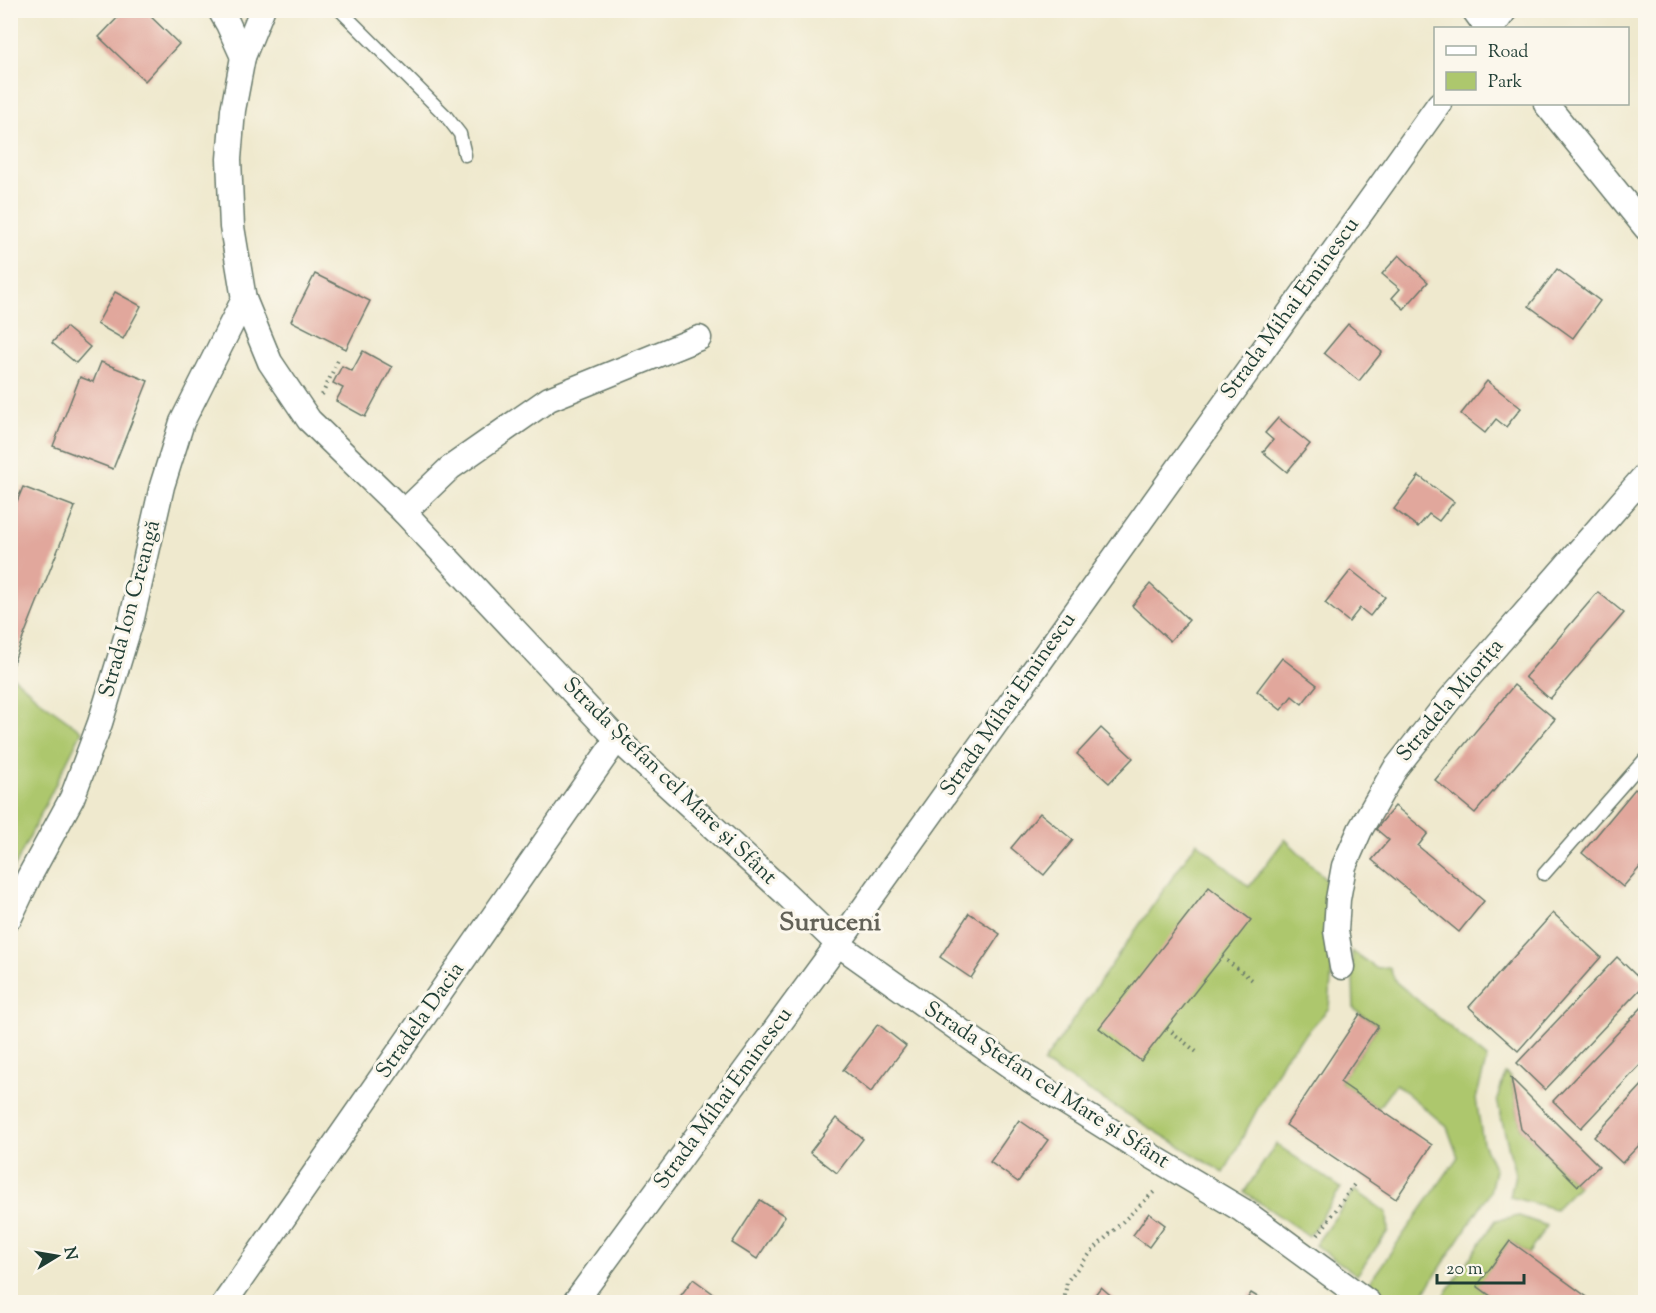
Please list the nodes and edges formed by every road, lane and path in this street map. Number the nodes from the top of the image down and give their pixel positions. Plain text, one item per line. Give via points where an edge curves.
1 (220, 10) edge
2 (262, 10) edge
3 (340, 10) edge
4 (1474, 10) edge
5 (1505, 10) edge
6 (1486, 27) edge
7 (1493, 27) edge
8 (243, 57) junction
9 (1438, 105) edge
10 (1547, 105) edge
11 (465, 155) dead end
12 (1646, 228) edge
13 (244, 298) junction
14 (699, 338) dead end
15 (339, 358) dead end
16 (309, 420) junction
17 (1646, 474) edge
18 (404, 512) junction
19 (617, 740) junction
20 (1646, 759) edge
21 (1544, 874) dead end
22 (10, 917) edge
23 (838, 944) junction
24 (1222, 957) dead end
25 (1342, 967) dead end
26 (1255, 982) dead end
27 (1167, 1028) dead end
28 (1199, 1054) dead end
29 (1176, 1171) junction
30 (1356, 1182) dead end
31 (1304, 1255) junction
32 (225, 1302) edge
33 (575, 1302) edge
34 (1064, 1302) edge
35 (1368, 1302) edge

1 - 8 street
2 - 8 street, Strada Ștefan cel Mare și Sfânt
3 - 11 lane via 446,116 460,134
4 - 6 street
5 - 7 street
8 - 13 street, Strada Ștefan cel Mare și Sfânt via 233,110 230,159 232,227
9 - 23 street, Strada Mihai Eminescu
10 - 12 street
13 - 16 street, Strada Ștefan cel Mare și Sfânt via 270,362
13 - 22 street, Strada Ion Creangă via 182,422 162,486 132,618 72,798
14 - 18 street via 549,399 450,468
15 - 16 path
16 - 18 street, Strada Ștefan cel Mare și Sfânt
17 - 25 street, Stradela Miorița via 1450,699 1395,769 1344,866 1336,931
18 - 19 street, Strada Ștefan cel Mare și Sfânt
19 - 23 street, Strada Ștefan cel Mare și Sfânt
19 - 32 street, Stradela Dacia
20 - 21 lane
23 - 29 street, Strada Ștefan cel Mare și Sfânt via 1030,1080
23 - 33 street, Strada Mihai Eminescu
24 - 26 path
27 - 28 path
29 - 31 street, Strada Ștefan cel Mare și Sfânt via 1242,1210
29 - 34 path via 1094,1249 1068,1281
30 - 31 path
31 - 35 street, Strada Ștefan cel Mare și Sfânt

